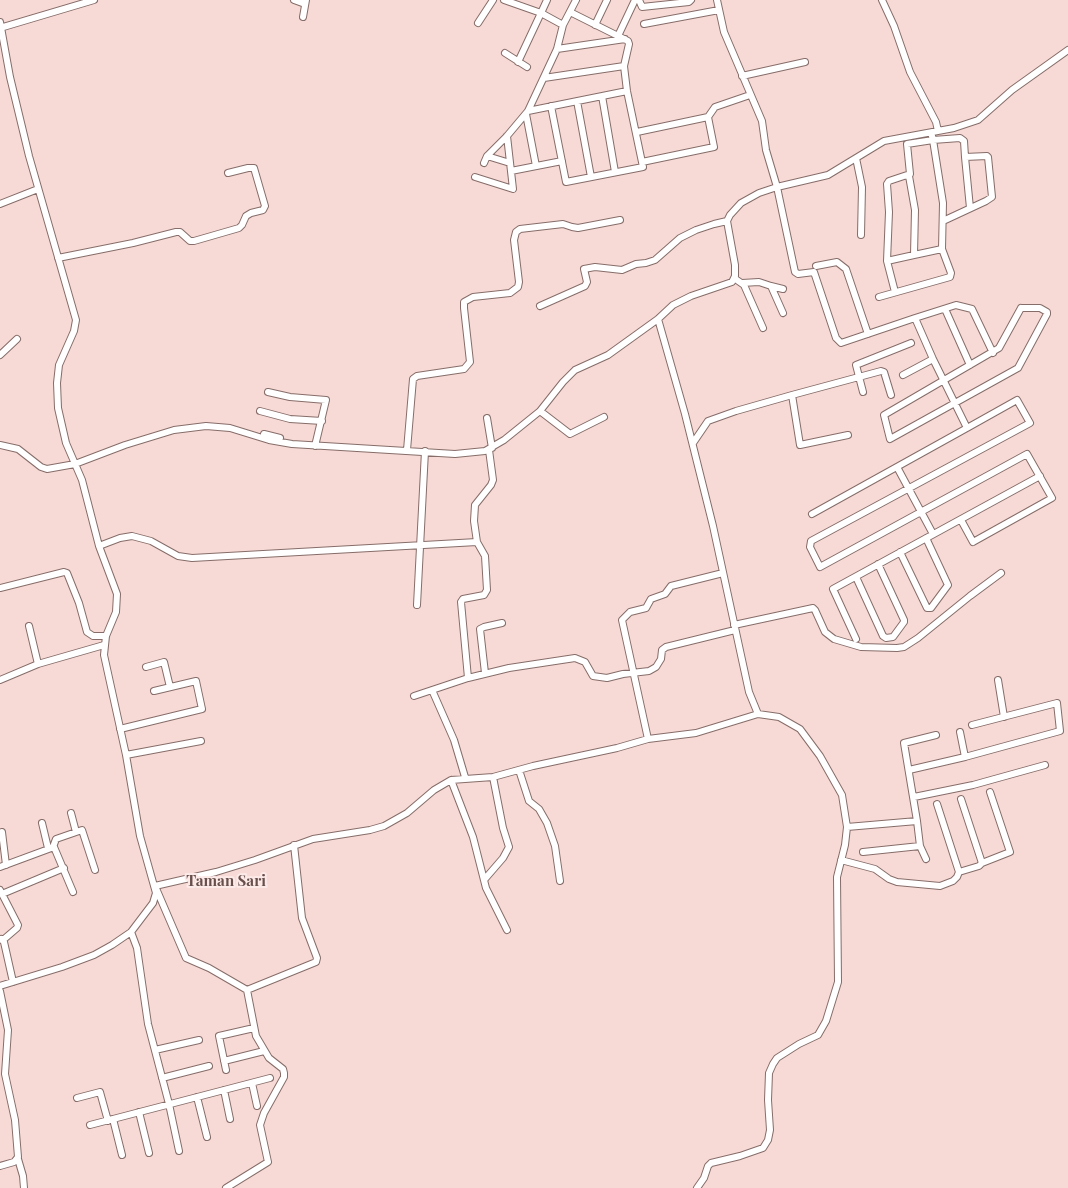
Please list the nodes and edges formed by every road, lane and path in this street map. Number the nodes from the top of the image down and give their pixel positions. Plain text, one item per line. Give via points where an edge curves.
1 (94, 0) edge
2 (294, 0) edge
3 (494, 0) edge
4 (504, 0) edge
5 (547, 0) edge
6 (576, 0) edge
7 (607, 0) edge
8 (635, 0) edge
9 (639, 0) edge
10 (691, 0) edge
11 (717, 0) edge
12 (882, 0) edge
13 (85, 2) edge
14 (306, 2) edge
15 (666, 2) edge
16 (719, 10) junction
17 (570, 12) junction
18 (541, 13) junction
19 (303, 17) dead end
20 (478, 23) dead end
21 (595, 24) junction
22 (644, 24) dead end
23 (563, 25) junction
24 (0, 26) edge
25 (622, 37) junction
26 (557, 49) junction
27 (1068, 50) edge
28 (505, 53) dead end
29 (518, 62) junction
30 (805, 62) dead end
31 (624, 66) junction
32 (526, 67) dead end
33 (742, 76) junction
34 (544, 78) junction
35 (627, 91) junction
36 (750, 95) junction
37 (602, 96) junction
38 (576, 102) junction
39 (552, 106) junction
40 (527, 112) junction
41 (708, 117) junction
42 (935, 131) junction
43 (637, 132) junction
44 (507, 136) junction
45 (933, 140) junction
46 (487, 156) junction
47 (965, 157) junction
48 (856, 158) junction
49 (562, 161) junction
50 (642, 162) junction
51 (484, 163) dead end
52 (510, 163) junction
53 (536, 166) junction
54 (511, 171) junction
55 (615, 172) junction
56 (228, 173) dead end
57 (909, 176) junction
58 (475, 177) dead end
59 (591, 177) junction
60 (777, 187) junction
61 (38, 188) junction
62 (0, 204) edge
63 (970, 208) junction
64 (620, 220) dead end
65 (943, 221) junction
66 (727, 222) junction
67 (861, 235) dead end
68 (942, 249) junction
69 (914, 255) junction
70 (58, 258) junction
71 (887, 262) junction
72 (816, 266) dead end
73 (734, 278) junction
74 (742, 283) junction
75 (771, 286) junction
76 (783, 289) dead end
77 (895, 292) junction
78 (879, 297) dead end
79 (540, 306) dead end
80 (945, 309) junction
81 (783, 313) dead end
82 (915, 318) junction
83 (658, 320) junction
84 (763, 328) dead end
85 (868, 334) junction
86 (17, 338) dead end
87 (911, 343) dead end
88 (993, 353) junction
89 (0, 355) edge
90 (933, 359) junction
91 (970, 365) junction
92 (903, 375) dead end
93 (859, 378) junction
94 (944, 380) junction
95 (268, 392) dead end
96 (863, 392) dead end
97 (892, 395) dead end
98 (792, 396) junction
99 (955, 403) junction
100 (260, 411) dead end
101 (540, 411) junction
102 (604, 417) dead end
103 (487, 418) dead end
104 (322, 421) junction
105 (967, 428) junction
106 (264, 434) dead end
107 (848, 435) dead end
108 (693, 443) junction
109 (316, 444) junction
110 (0, 445) edge
111 (490, 449) junction
112 (407, 450) junction
113 (425, 451) junction
114 (76, 464) junction
115 (897, 467) junction
116 (1040, 476) junction
117 (909, 489) junction
118 (921, 512) junction
119 (812, 514) dead end
120 (961, 520) junction
121 (933, 534) junction
122 (926, 538) junction
123 (477, 542) junction
124 (419, 545) junction
125 (98, 546) junction
126 (900, 552) junction
127 (878, 564) junction
128 (723, 573) junction
129 (1001, 574) dead end
130 (856, 576) junction
131 (0, 588) edge
132 (417, 606) dead end
133 (502, 623) dead end
134 (29, 626) dead end
135 (735, 628) junction
136 (106, 636) junction
137 (856, 639) dead end
138 (104, 645) junction
139 (38, 664) junction
140 (146, 667) dead end
141 (635, 672) junction
142 (485, 673) junction
143 (468, 678) junction
144 (0, 680) edge
145 (998, 680) dead end
146 (170, 687) junction
147 (432, 690) junction
148 (154, 691) dead end
149 (414, 696) dead end
150 (758, 714) junction
151 (1004, 717) junction
152 (972, 725) dead end
153 (120, 729) junction
154 (960, 732) dead end
155 (936, 735) dead end
156 (648, 739) junction
157 (201, 740) dead end
158 (126, 755) junction
159 (965, 757) junction
160 (1045, 766) dead end
161 (519, 770) junction
162 (909, 770) junction
163 (493, 777) junction
164 (465, 778) junction
165 (451, 780) junction
166 (990, 792) dead end
167 (914, 797) junction
168 (960, 799) dead end
169 (936, 804) dead end
170 (71, 813) dead end
171 (918, 821) junction
172 (42, 823) dead end
173 (847, 827) junction
174 (2, 832) dead end
175 (76, 832) junction
176 (294, 845) junction
177 (920, 846) junction
178 (51, 847) junction
179 (863, 852) dead end
180 (926, 859) dead end
181 (841, 860) junction
182 (982, 863) junction
183 (3, 866) edge
184 (64, 868) junction
185 (95, 870) dead end
186 (959, 872) junction
187 (484, 880) junction
188 (560, 881) dead end
189 (155, 886) junction
190 (1, 892) edge
191 (73, 892) dead end
192 (507, 930) dead end
193 (131, 932) junction
194 (1, 939) edge
195 (13, 982) junction
196 (0, 986) edge
197 (247, 990) junction
198 (0, 991) edge
199 (254, 1028) junction
200 (199, 1040) dead end
201 (155, 1050) junction
202 (264, 1051) junction
203 (224, 1061) junction
204 (209, 1066) dead end
205 (226, 1070) dead end
206 (162, 1078) junction
207 (270, 1078) dead end
208 (252, 1083) junction
209 (224, 1090) junction
210 (197, 1097) junction
211 (77, 1098) dead end
212 (169, 1104) junction
213 (257, 1106) dead end
214 (139, 1112) junction
215 (110, 1120) junction
216 (230, 1120) dead end
217 (90, 1125) dead end
218 (207, 1137) dead end
219 (179, 1151) dead end
220 (149, 1153) dead end
221 (122, 1155) dead end
222 (18, 1159) junction
223 (0, 1166) edge
224 (24, 1188) edge
225 (226, 1188) edge
226 (697, 1188) edge

1 - 13 street
2 - 14 street
3 - 20 street
4 - 18 street
5 - 18 street
6 - 17 street
7 - 21 street
8 - 25 street
9 - 15 street via 642,7
10 - 15 street
11 - 16 street
12 - 42 street via 910,72 936,122
13 - 24 street
14 - 19 street
16 - 22 street
16 - 33 street via 724,32
17 - 21 street
17 - 23 street
18 - 23 street
18 - 29 street
21 - 25 street
23 - 26 street
24 - 61 street
25 - 26 street
25 - 31 street via 629,44
26 - 34 street
27 - 42 street via 1012,90 978,120
28 - 29 street
29 - 32 street
30 - 33 street
31 - 34 street
31 - 35 street
33 - 36 street
34 - 40 street
35 - 37 street
35 - 43 street
36 - 41 street via 715,107
36 - 60 street via 762,120 766,150
37 - 38 street
37 - 55 street
38 - 39 street
38 - 59 street
39 - 40 street
39 - 49 street
40 - 44 street
40 - 53 street
41 - 43 street
41 - 50 street via 714,146
42 - 45 street
42 - 48 street via 884,141
43 - 50 street
44 - 46 street
44 - 52 street
45 - 47 street via 963,139
45 - 57 street via 907,144
45 - 65 street
46 - 51 street
46 - 52 street
47 - 63 street
47 - 63 street via 986,156 990,160 992,197
48 - 60 street via 828,175
48 - 67 street via 862,187
49 - 53 street
49 - 59 street via 566,182
50 - 55 street via 643,167
52 - 54 street
53 - 54 street
54 - 58 street via 513,189
55 - 59 street
56 - 70 street via 254,168 265,206 263,210 246,216 239,228 194,241 176,232
57 - 69 street via 915,210
57 - 71 street via 887,184
60 - 66 street via 741,203
60 - 85 street via 795,272 814,272 836,338 842,343
61 - 62 street
61 - 70 street
63 - 65 street
64 - 112 street via 578,228 563,224 516,232 518,287 510,292 473,296 464,302 470,362 464,369 413,379
65 - 68 street
66 - 73 street via 735,265
66 - 79 street via 680,238 655,260 646,263 622,270 595,266 584,269 585,286
68 - 69 street
68 - 77 street via 950,277
69 - 71 street
70 - 114 street via 76,320 59,365 57,395 62,430
71 - 77 street
72 - 85 street via 837,262 846,270
73 - 74 street
73 - 83 street via 728,285 673,305
74 - 75 street via 759,282
74 - 84 street
75 - 76 street
75 - 81 street
77 - 78 street
80 - 82 street
80 - 88 street via 956,305 972,309
80 - 91 street
82 - 85 street
82 - 90 street
83 - 101 street via 608,355 575,370
83 - 108 street
86 - 89 street
87 - 93 street via 857,364
88 - 91 street
88 - 99 street via 1021,308 1040,308 1047,312 1018,368
90 - 92 street
90 - 94 street
91 - 94 street
93 - 96 street
93 - 97 street via 883,371
93 - 98 street
94 - 99 street
94 - 99 street via 884,415 890,439
95 - 104 street via 325,399
98 - 107 street via 800,445
98 - 108 street via 708,421
99 - 105 street
100 - 104 street via 290,419
101 - 102 street via 570,434
101 - 111 street
103 - 111 street
104 - 109 street
105 - 115 street
105 - 117 street via 1017,400 1030,423
106 - 109 street
108 - 128 street
109 - 112 street
109 - 114 street via 279,442 216,426 195,427 160,434
110 - 114 street via 18,449 44,469
111 - 113 street via 455,454
111 - 123 street via 493,480 474,510
112 - 113 street
113 - 124 street
114 - 125 street
115 - 117 street
115 - 119 street
116 - 118 street via 1027,454
116 - 120 street
116 - 120 street via 1052,498 1013,520 973,542
117 - 118 street
117 - 118 street via 811,542 820,567
118 - 121 street
120 - 121 street
121 - 122 street
122 - 126 street
122 - 126 street via 948,585 931,608 927,608
123 - 124 street
123 - 143 street via 486,556 487,586 484,595 461,602
124 - 125 street via 192,558 178,556 151,541 132,536
124 - 132 street
125 - 136 street via 118,599
126 - 127 street
127 - 130 street
127 - 130 street via 904,620 893,637 883,636
128 - 135 street
128 - 141 street via 671,586 665,594 651,599 646,608 624,617 622,620
129 - 135 street via 904,647 861,647 834,640 825,632 812,608
130 - 137 street via 833,589
131 - 136 street via 68,573 87,632 93,636
133 - 142 street via 480,629
134 - 139 street
135 - 141 street via 666,647 656,667
135 - 150 street via 749,692
136 - 138 street
138 - 139 street
138 - 153 street
139 - 144 street
140 - 146 street via 164,662
141 - 142 street via 606,678 593,676 585,662 575,658
141 - 156 street
142 - 143 street
143 - 147 street
145 - 151 street
146 - 148 street
146 - 153 street via 196,681 202,709
147 - 149 street
147 - 164 street via 454,740
150 - 156 street via 696,733
150 - 173 street via 779,717 800,729 842,795
151 - 152 street
151 - 159 street via 1057,703 1060,731
153 - 158 street
154 - 159 street
155 - 162 street via 904,743
156 - 161 street
157 - 158 street
158 - 189 street via 145,861
159 - 162 street
160 - 167 street
161 - 163 street
161 - 188 street via 529,801 540,811 549,830
162 - 167 street
163 - 164 street
163 - 187 street via 509,847
164 - 165 street
165 - 176 street via 384,826
165 - 187 street via 473,837
166 - 182 street via 1010,852
167 - 171 street
168 - 182 street
169 - 186 street
170 - 175 street
171 - 173 street
171 - 177 street
172 - 178 street
173 - 181 street
174 - 183 street
175 - 178 street via 56,839
175 - 185 street via 82,830
176 - 189 street via 216,872
176 - 197 street via 302,918 317,960
177 - 179 street
177 - 180 street
178 - 183 street
178 - 184 street via 56,848
181 - 186 street via 873,868 892,880 905,883 945,885 956,880
181 - 226 street via 837,877 838,982 826,1021 818,1035 799,1044 772,1064 768,1100 770,1130 763,1148 711,1163
182 - 186 street
184 - 190 street
184 - 191 street
187 - 192 street
189 - 193 street via 155,899
189 - 197 street via 186,958
190 - 194 street via 18,925
193 - 195 street via 94,955
193 - 201 street via 137,948
194 - 195 street
195 - 196 street
197 - 199 street
198 - 222 street via 8,1030 5,1074 15,1120
199 - 202 street
199 - 203 street via 219,1036
200 - 201 street
201 - 206 street
202 - 203 street
202 - 225 street via 285,1074 260,1125 268,1162
203 - 205 street
204 - 206 street
206 - 212 street
207 - 208 street
208 - 209 street
208 - 213 street
209 - 210 street
209 - 216 street
210 - 212 street
210 - 218 street
211 - 215 street via 100,1092
212 - 214 street
212 - 219 street
214 - 215 street
214 - 220 street
215 - 217 street
215 - 221 street
222 - 223 street
222 - 224 street

